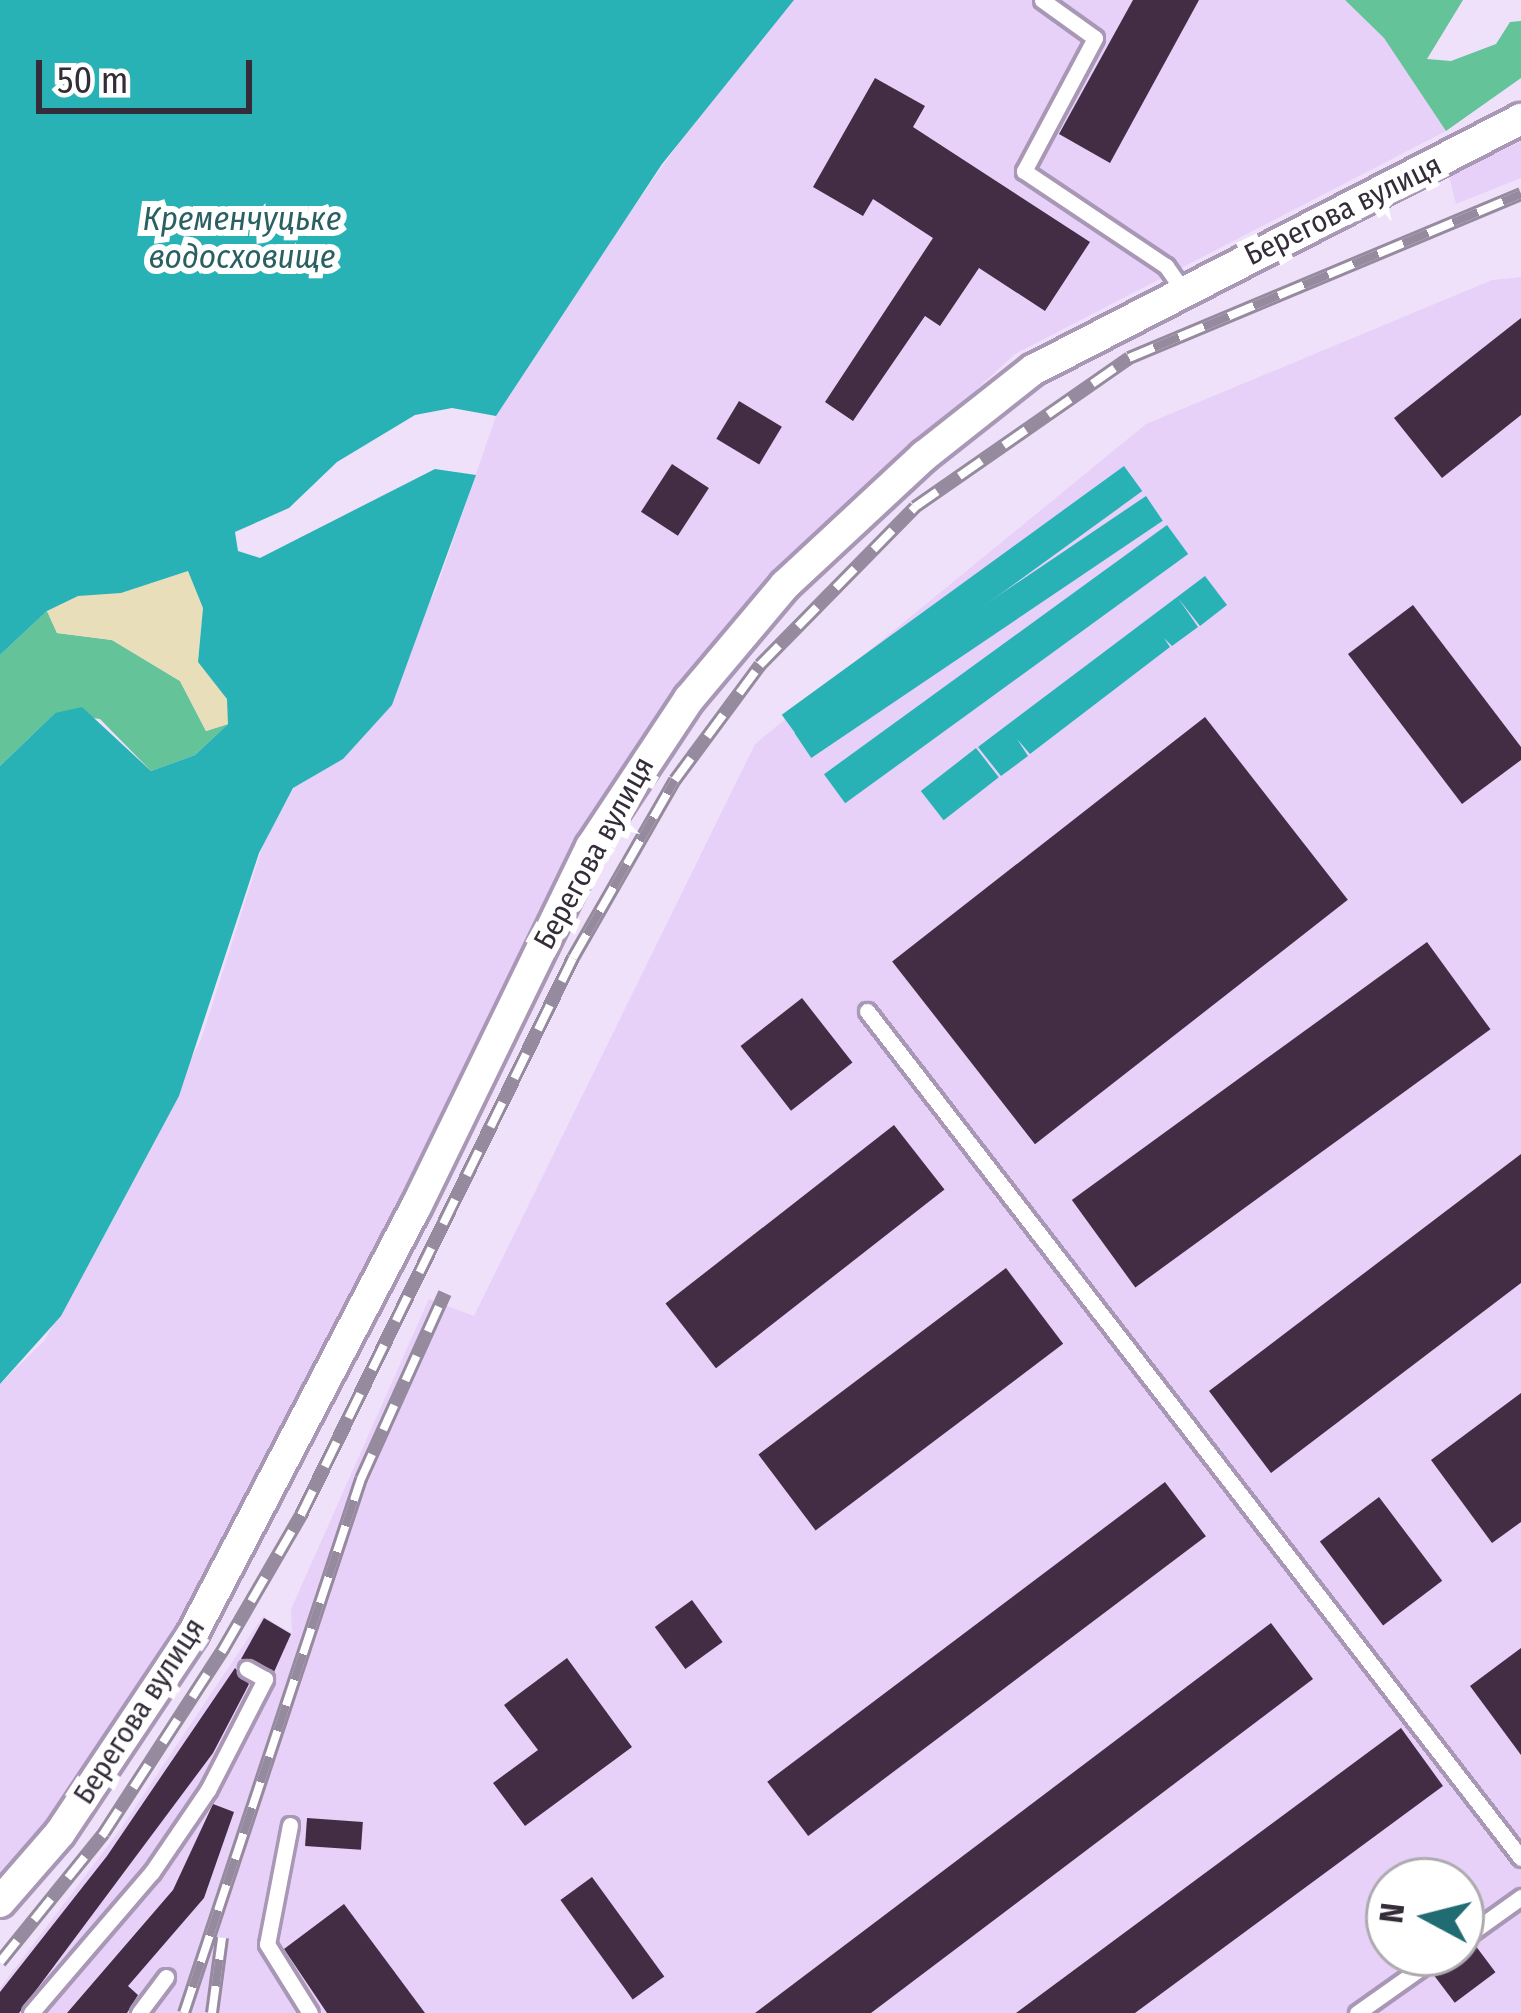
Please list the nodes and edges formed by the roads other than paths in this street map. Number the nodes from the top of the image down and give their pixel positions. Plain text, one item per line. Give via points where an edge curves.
1 (1042, 0) edge
2 (1521, 119) edge
3 (1183, 290) junction
4 (868, 1010) dead end
5 (247, 1669) dead end
6 (290, 1826) dead end
7 (1521, 1858) edge
8 (1521, 1897) edge
9 (0, 1902) edge
10 (1485, 1923) edge
11 (166, 1977) dead end
12 (1408, 1977) edge
13 (31, 2013) edge
14 (139, 2013) edge
15 (310, 2013) edge
16 (1357, 2013) edge

1 - 3 lane via 1095,38 1024,171 1166,266
2 - 3 street, Берегова вулиця
3 - 9 street, Берегова вулиця via 1033,370 906,472 785,585 647,755 591,847 416,1207 191,1635 60,1833
4 - 7 lane
5 - 13 lane via 265,1678 208,1790 152,1872
6 - 15 lane via 267,1944
8 - 10 lane
11 - 14 lane
12 - 16 lane

